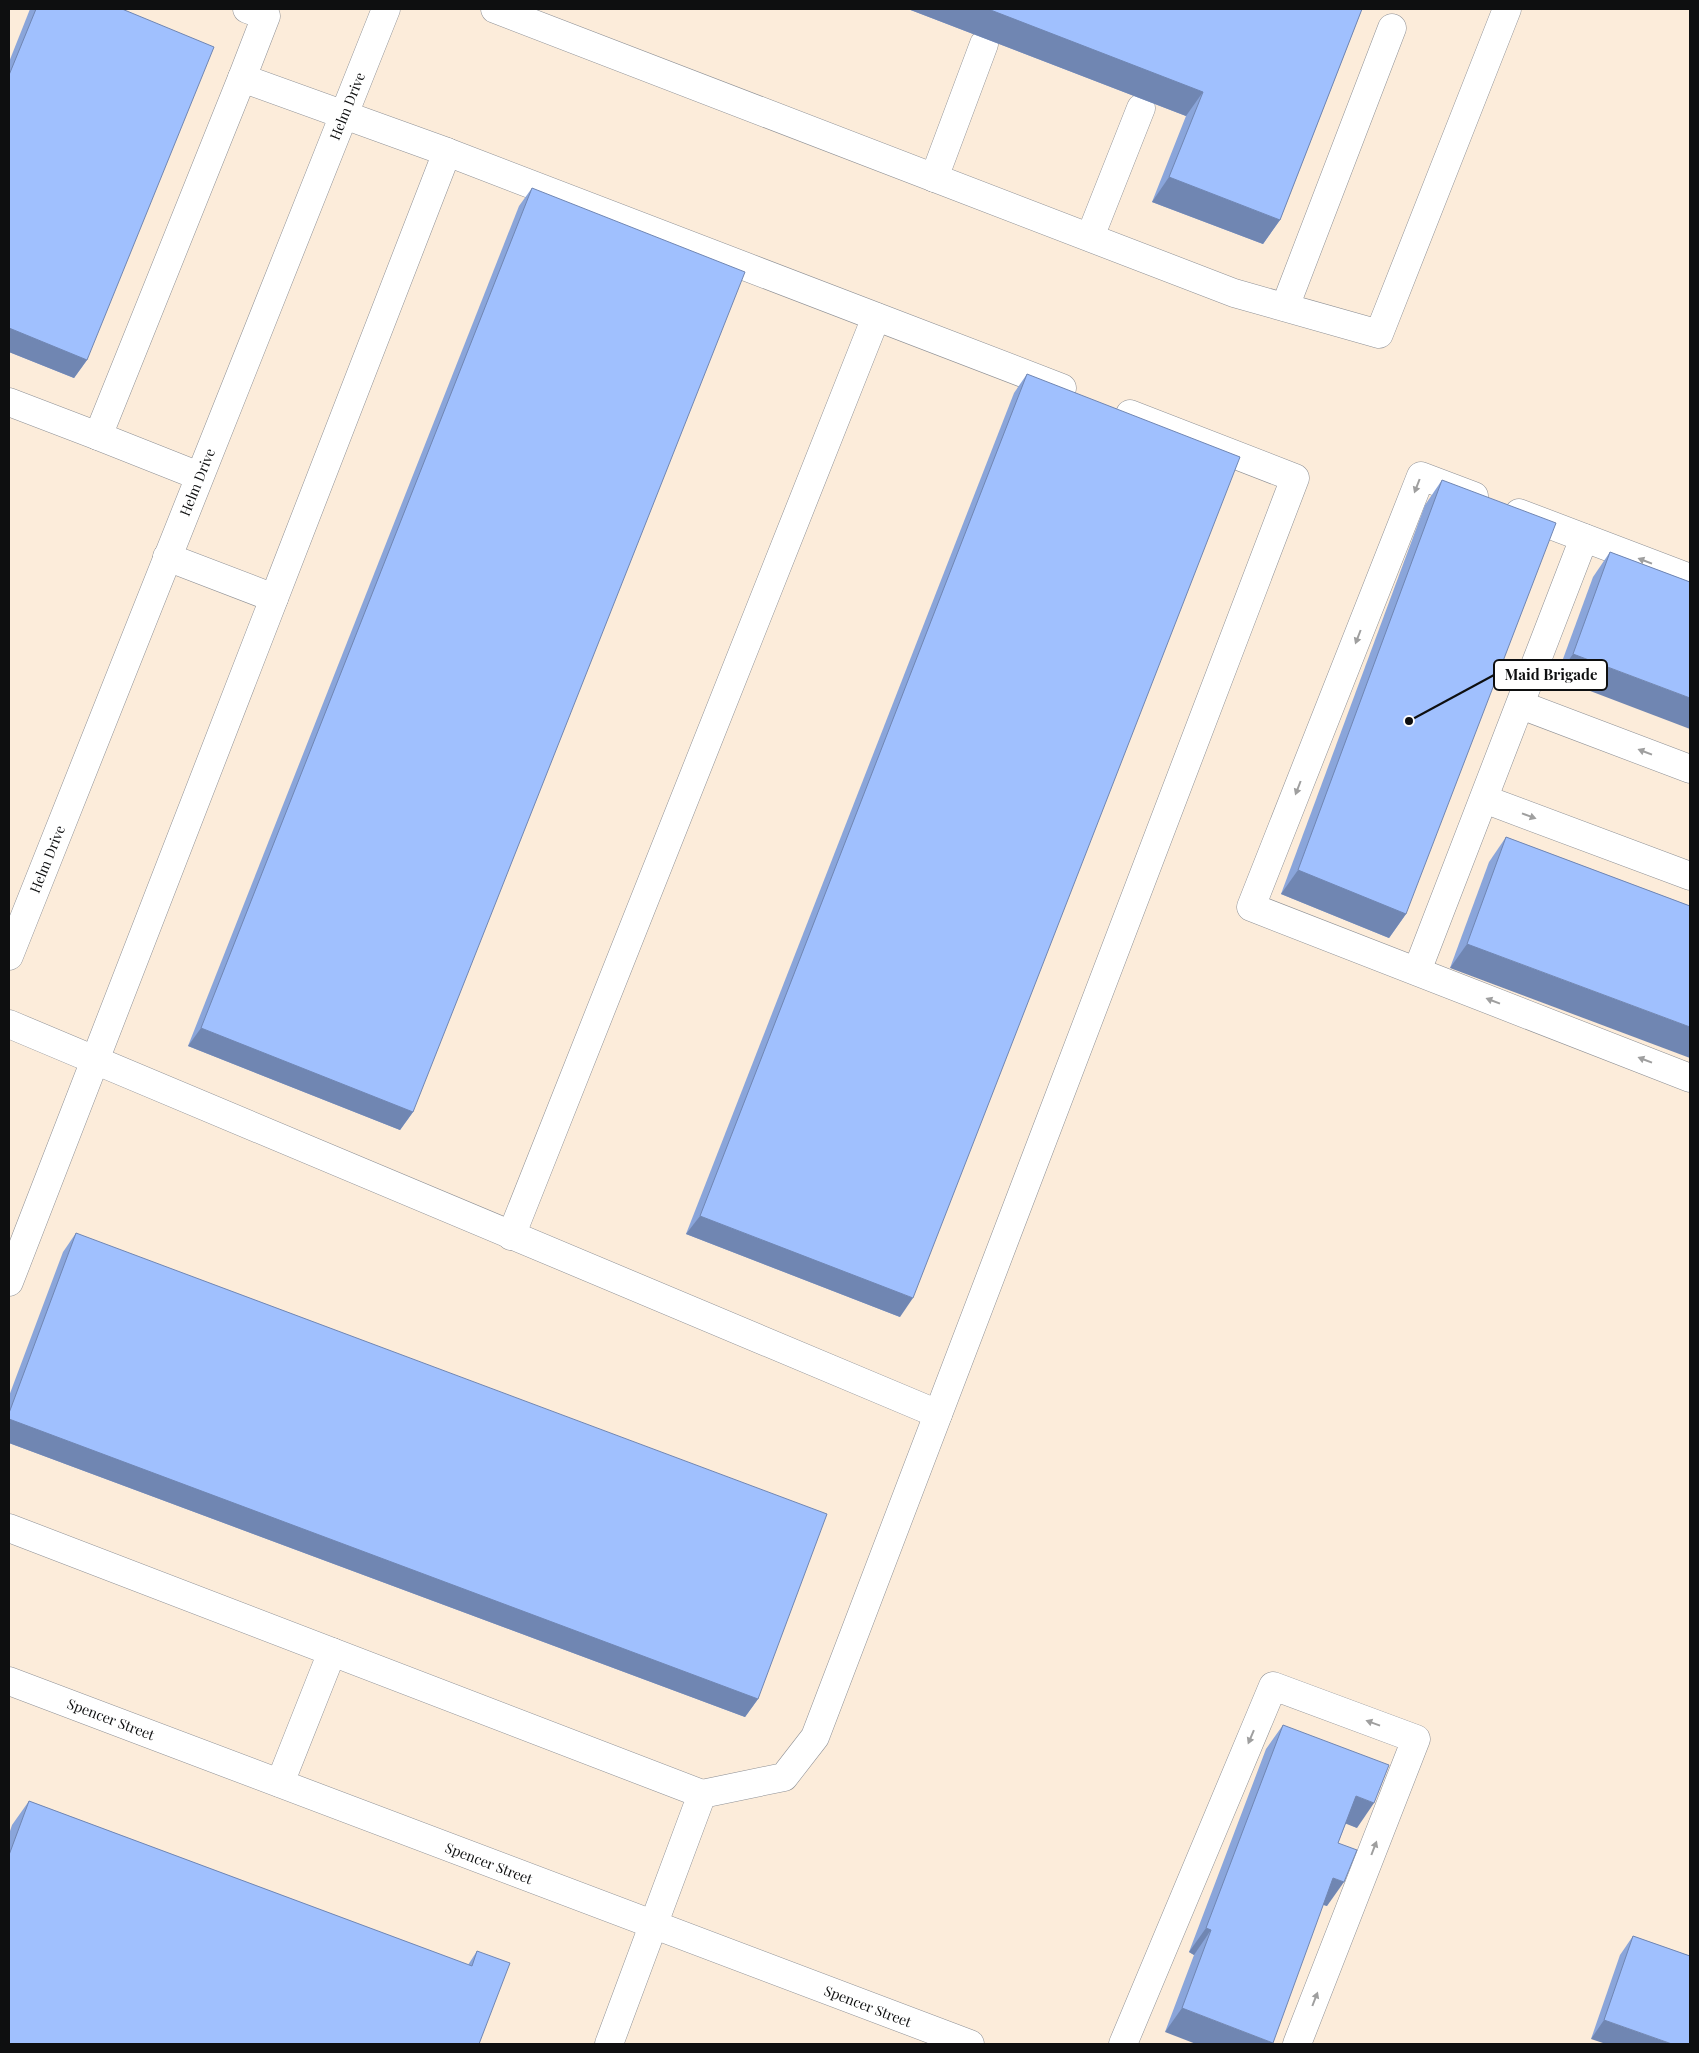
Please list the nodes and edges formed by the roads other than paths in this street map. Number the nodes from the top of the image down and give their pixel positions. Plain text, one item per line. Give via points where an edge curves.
1 (247, 9) edge
2 (386, 9) edge
3 (1507, 9) edge
4 (502, 10) edge
5 (1392, 28) dead end
6 (984, 44) dead end
7 (242, 78) junction
8 (1141, 108) dead end
9 (344, 114) junction
10 (447, 152) junction
11 (934, 178) junction
12 (1090, 237) junction
13 (1285, 307) junction
14 (876, 317) junction
15 (1081, 395) edge
16 (9, 402) edge
17 (1109, 406) edge
18 (98, 436) junction
19 (199, 476) junction
20 (1584, 538) junction
21 (167, 557) junction
22 (1690, 578) edge
23 (274, 598) junction
24 (1521, 704) junction
25 (1690, 769) edge
26 (1484, 799) junction
27 (1690, 876) edge
28 (9, 956) edge
29 (1417, 971) junction
30 (9, 1024) edge
31 (94, 1061) junction
32 (1690, 1078) edge
33 (511, 1236) junction
34 (9, 1282) edge
35 (938, 1414) junction
36 (9, 1528) edge
37 (332, 1652) junction
38 (9, 1681) edge
39 (280, 1783) junction
40 (702, 1794) junction
41 (652, 1924) junction
42 (609, 2044) edge
43 (970, 2044) edge
44 (1123, 2044) edge
45 (1297, 2044) edge

1 - 7 street via 266,16
2 - 9 street, Helm Drive
3 - 13 street via 1379,334
4 - 11 street
5 - 13 street
6 - 11 street
7 - 9 street
7 - 18 street
8 - 12 street
9 - 10 street
9 - 19 street, Helm Drive
10 - 14 street
10 - 23 street
11 - 12 street
12 - 13 street via 1234,292
14 - 15 street
14 - 33 street
16 - 18 street
17 - 35 street via 1295,478
18 - 19 street
19 - 21 street, Helm Drive
22 -> 20 street
20 - 24 street
20 -> 29 street via 1421,476 1252,907
21 - 23 street
21 - 28 street, Helm Drive
23 - 31 street
25 -> 24 street
24 - 26 street
26 -> 27 street
26 - 29 street
32 -> 29 street
30 - 31 street
31 - 33 street
31 - 34 street
33 - 35 street
35 - 40 street via 815,1737 784,1777
36 - 37 street
37 - 39 street
37 - 40 street
38 - 39 street, Spencer Street
39 - 41 street, Spencer Street
40 - 41 street
41 - 42 street
41 - 43 street, Spencer Street
45 -> 44 street via 1416,1739 1273,1686

